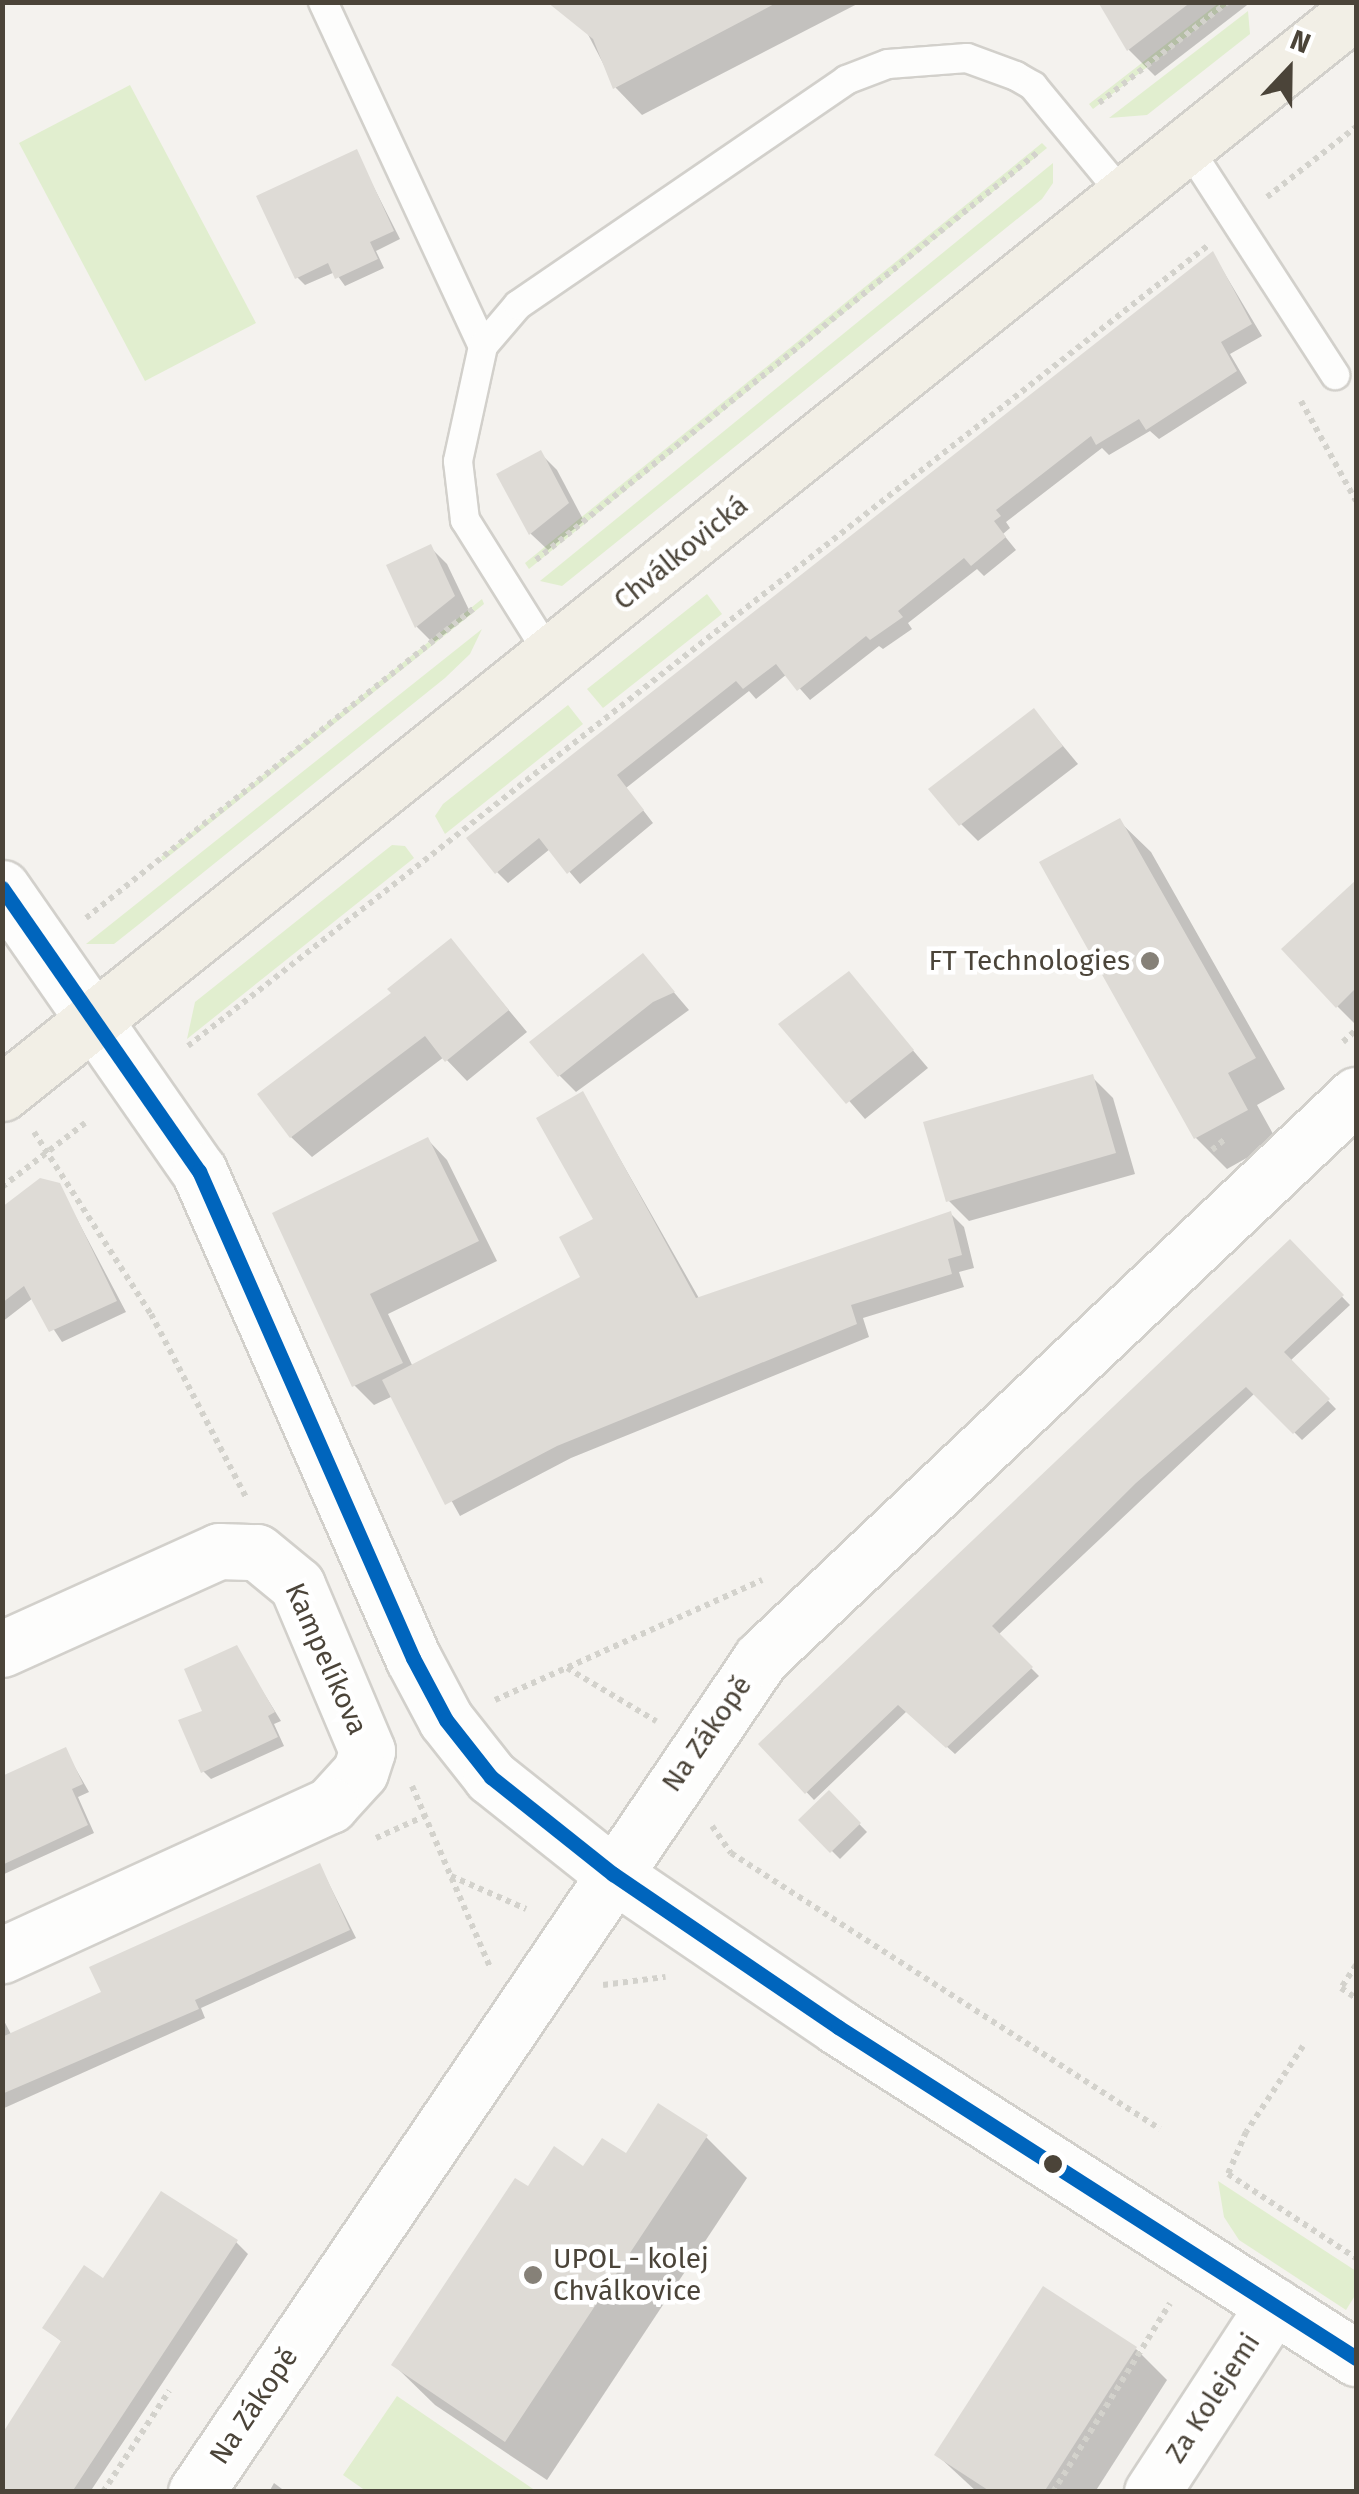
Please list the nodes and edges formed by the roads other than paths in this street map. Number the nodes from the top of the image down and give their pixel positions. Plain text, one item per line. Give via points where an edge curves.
1 (323, 2) edge
2 (1356, 10) edge
3 (1187, 146) junction
4 (1124, 196) junction
5 (483, 346) junction
6 (1335, 375) dead end
7 (551, 657) junction
8 (2, 888) edge
9 (92, 1022) junction
10 (1356, 1095) edge
11 (18, 1112) edge
12 (2, 1649) edge
13 (613, 1874) junction
14 (2, 1954) edge
15 (1274, 2305) junction
16 (1356, 2358) edge
17 (196, 2492) edge
18 (1152, 2492) edge

1 - 5 lane
2 - 3 main road, Chválkovická
3 - 4 main road, Chválkovická
3 - 6 lane
4 - 5 lane via 1033,86 1016,76 967,58 888,64 846,80 518,305
4 - 7 main road, Chválkovická
5 - 7 lane via 466,398 458,462 465,520
7 - 9 main road, Chválkovická
8 - 9 street
9 - 11 main road, Chválkovická
9 - 13 street via 198,1171 412,1658 446,1720 491,1778
10 - 13 street, Na Zákopě via 793,1623 726,1703
12 - 14 street, Kampelíkova via 219,1552 257,1552 297,1585 367,1751 360,1772 330,1805
13 - 15 street via 838,2028
13 - 17 street, Na Zákopě
15 - 16 street
15 - 18 street, Za Kolejemi

